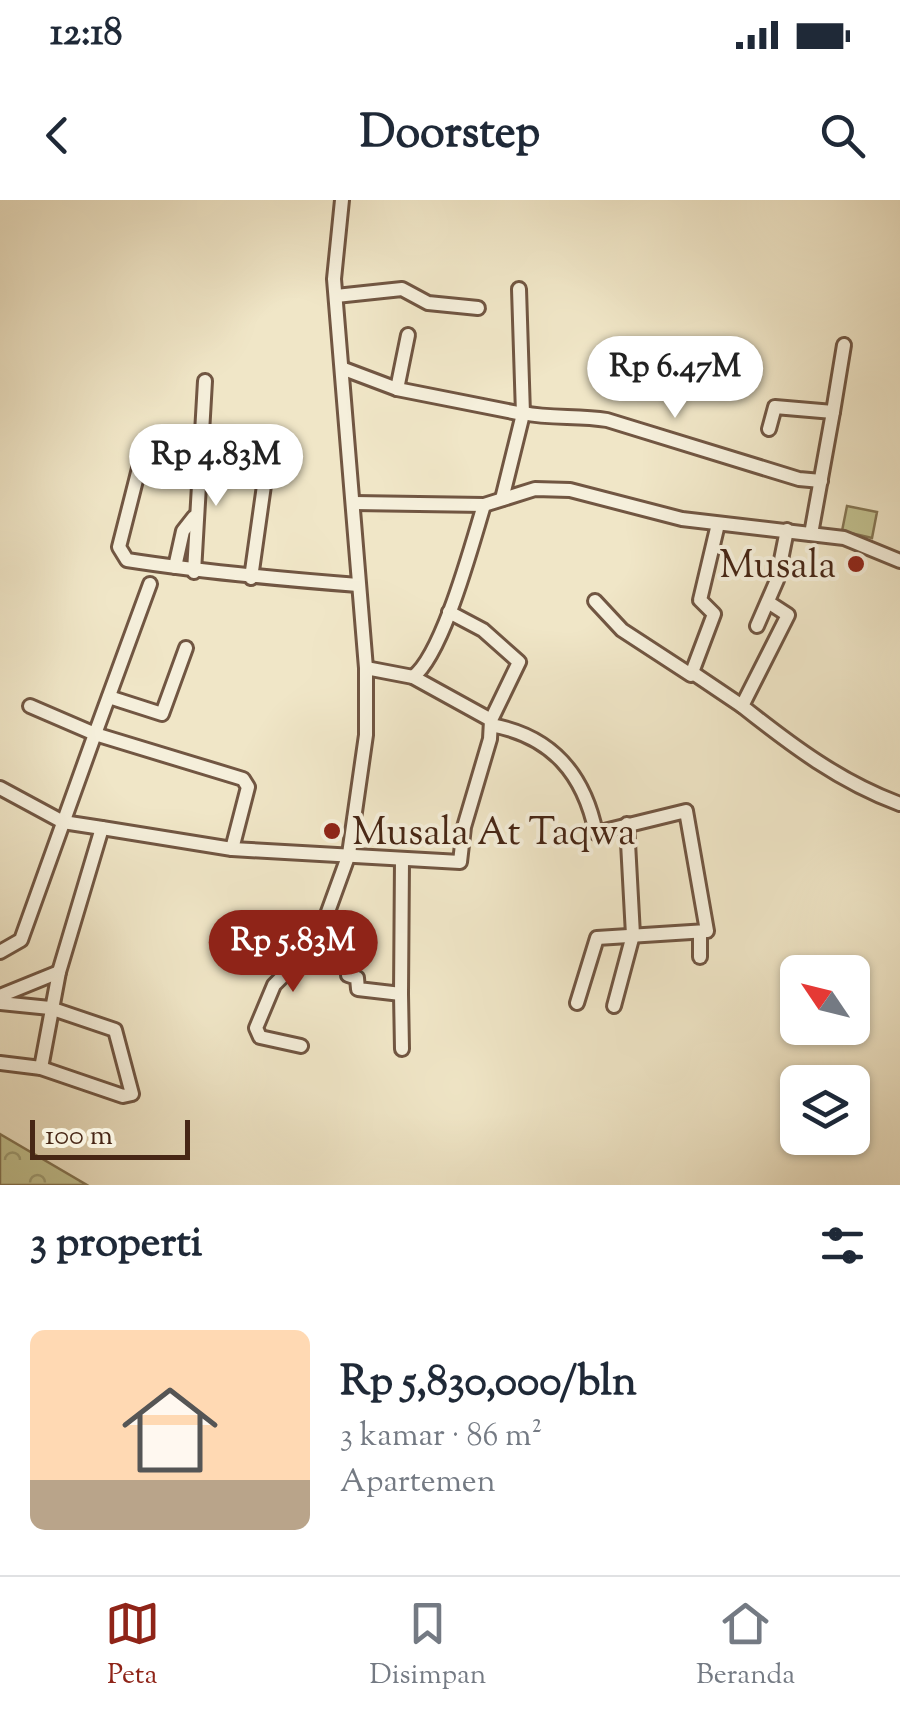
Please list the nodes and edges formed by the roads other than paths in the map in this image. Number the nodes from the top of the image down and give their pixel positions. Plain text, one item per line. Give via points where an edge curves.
1 (342, 200) edge
2 (520, 289) dead end
3 (336, 296) junction
4 (478, 308) dead end
5 (408, 335) dead end
6 (844, 345) dead end
7 (344, 368) junction
8 (205, 382) dead end
9 (397, 389) junction
10 (833, 412) junction
11 (523, 414) junction
12 (769, 428) dead end
13 (199, 441) junction
14 (820, 481) junction
15 (502, 499) junction
16 (354, 504) junction
17 (484, 505) junction
18 (194, 517) junction
19 (718, 524) junction
20 (787, 530) junction
21 (811, 534) junction
22 (900, 560) edge
23 (175, 568) junction
24 (194, 572) junction
25 (251, 578) junction
26 (150, 584) dead end
27 (358, 586) junction
28 (595, 600) dead end
29 (768, 602) junction
30 (449, 612) junction
31 (757, 626) dead end
32 (186, 648) dead end
33 (366, 668) junction
34 (694, 672) junction
35 (413, 677) junction
36 (109, 697) junction
37 (30, 706) dead end
38 (742, 706) junction
39 (491, 723) junction
40 (95, 734) junction
41 (0, 788) edge
42 (900, 804) edge
43 (63, 822) junction
44 (627, 824) junction
45 (102, 828) junction
46 (232, 849) junction
47 (348, 854) junction
48 (402, 860) junction
49 (633, 935) junction
50 (700, 935) junction
51 (318, 942) junction
52 (0, 952) edge
53 (700, 956) dead end
54 (59, 972) junction
55 (401, 994) junction
56 (0, 999) edge
57 (577, 1003) dead end
58 (614, 1006) dead end
59 (50, 1008) junction
60 (302, 1046) dead end
61 (402, 1049) dead end
62 (0, 1063) edge
63 (41, 1068) junction

1 - 3 street
2 - 11 street
3 - 4 street via 402,289 434,304
3 - 7 street
5 - 9 street
6 - 10 street
7 - 9 street
7 - 16 street
8 - 13 street
9 - 11 street
10 - 12 street via 775,407
10 - 14 street
11 - 14 street via 606,420
11 - 15 street
13 - 18 street
13 - 23 street via 154,435 146,441 119,547 127,560
13 - 25 street via 268,457
14 - 21 street
15 - 17 street
15 - 19 street via 544,488 570,490
16 - 17 street
16 - 27 street
17 - 30 street
18 - 23 street via 183,531
18 - 24 street
19 - 20 street
19 - 34 street via 700,600 714,614
20 - 21 street
20 - 29 street
21 - 22 street via 844,538
23 - 24 street
24 - 25 street
25 - 27 street
26 - 36 street
27 - 33 street
28 - 34 street via 622,630 685,674
29 - 31 street
29 - 38 street via 788,615
30 - 35 street
30 - 39 street via 519,658
32 - 36 street via 162,714
33 - 35 street
33 - 47 street via 366,735
34 - 38 street
35 - 39 street
36 - 40 street
37 - 40 street
38 - 42 street via 857,787
39 - 44 street via 542,742 567,763 581,782 596,833
39 - 48 street via 460,862
40 - 43 street
40 - 46 street via 243,779 248,787
41 - 43 street
43 - 45 street
43 - 52 street via 21,940
44 - 49 street
44 - 50 street via 686,810 708,928
45 - 46 street
45 - 54 street
46 - 47 street
47 - 48 street
47 - 51 street
48 - 55 street
49 - 50 street
49 - 57 street via 594,942
49 - 58 street
50 - 53 street
51 - 55 street via 349,959 348,975 357,978 358,990
51 - 60 street via 274,985 256,1028 260,1037
54 - 56 street
54 - 59 street
55 - 61 street
56 - 59 street
59 - 63 street
59 - 63 street via 115,1030 132,1094
62 - 63 street

